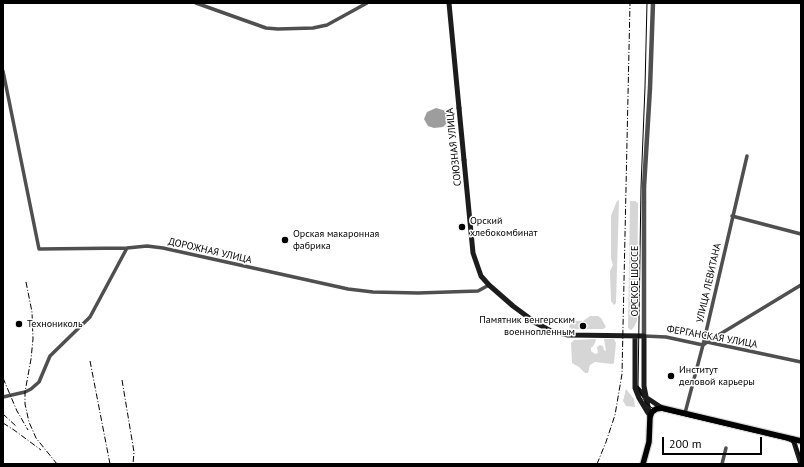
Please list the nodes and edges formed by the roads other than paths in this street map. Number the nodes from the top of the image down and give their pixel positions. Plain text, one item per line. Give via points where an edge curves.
1 (196, 3) edge
2 (367, 3) edge
3 (449, 3) edge
4 (653, 3) edge
5 (3, 71) edge
6 (747, 156) dead end
7 (732, 216) junction
8 (801, 234) edge
9 (127, 248) junction
10 (801, 285) edge
11 (489, 286) junction
12 (635, 336) junction
13 (644, 336) junction
14 (707, 342) junction
15 (703, 345) junction
16 (801, 362) edge
17 (635, 381) junction
18 (3, 397) edge
19 (647, 398) junction
20 (662, 408) junction
21 (685, 413) junction
22 (650, 417) junction
23 (793, 439) junction
24 (801, 441) edge
25 (726, 448) dead end
26 (643, 464) edge
27 (722, 464) edge
28 (800, 464) edge

1 - 2 street via 278,30 326,25
3 - 11 main road, СОЮЗНАЯ УЛИЦА, bridge via 473,253 481,276
4 - 13 street, ОРСКОЕ ШОССЕ, bridge via 644,187
5 - 9 street, ДОРОЖНАЯ УЛИЦА via 39,249
6 - 7 street, УЛИЦА ЛЕВИТАНА
7 - 8 street
7 - 15 street, УЛИЦА ЛЕВИТАНА
9 - 11 street, ДОРОЖНАЯ УЛИЦА via 162,248 367,291 478,291
9 - 18 street via 90,317 50,356 39,382 25,392
10 - 14 street
11 - 12 main road via 536,323 551,331 568,335
12 - 13 main road
12 - 17 main road
13 - 15 street, ФЕРГАНСКАЯ УЛИЦА via 666,337
13 - 19 main road, ОРСКОЕ ШОССЕ via 644,386
14 - 15 street, ФЕРГАНСКАЯ УЛИЦА
14 - 16 street, ФЕРГАНСКАЯ УЛИЦА
15 - 21 street, УЛИЦА ЛЕВИТАНА
17 - 19 main road via 640,392
17 - 22 main road via 638,398
19 - 20 main road
19 - 22 main road, ОРСКОЕ ШОССЕ
20 - 21 main road
20 - 22 main road via 656,409
21 - 23 main road
22 - 26 main road via 649,442
23 - 24 main road
23 - 28 main road
25 - 27 street

